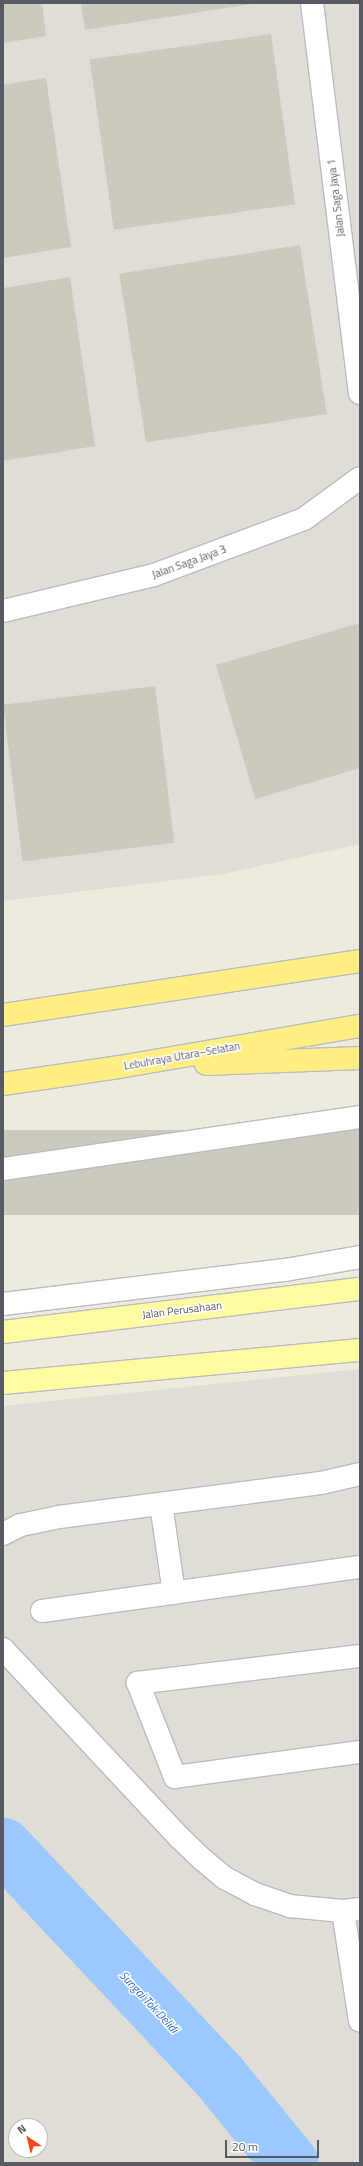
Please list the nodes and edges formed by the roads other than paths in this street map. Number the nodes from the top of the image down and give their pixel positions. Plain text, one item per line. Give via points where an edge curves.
1 (312, 3) edge
2 (360, 393) edge
3 (360, 478) edge
4 (3, 611) edge
5 (360, 961) edge
6 (3, 1015) edge
7 (360, 1026) edge
8 (360, 1058) edge
9 (119, 1067) junction
10 (3, 1084) edge
11 (360, 1118) edge
12 (3, 1169) edge
13 (360, 1257) edge
14 (285, 1270) junction
15 (360, 1289) edge
16 (290, 1296) junction
17 (3, 1304) edge
18 (3, 1332) edge
19 (360, 1350) edge
20 (3, 1384) edge
21 (360, 1474) edge
22 (161, 1504) junction
23 (3, 1534) edge
24 (360, 1568) edge
25 (174, 1593) junction
26 (42, 1611) dead end
27 (3, 1649) edge
28 (360, 1656) edge
29 (360, 1752) edge
30 (351, 1910) edge
31 (360, 2021) edge

1 - 2 street, Jalan Saga Jaya 1
3 - 4 street, Jalan Saga Jaya 3 via 304,519 154,575
5 - 6 highway
7 - 9 highway, Lebuhraya Utara–Selatan
8 - 9 highway
9 - 10 highway, Lebuhraya Utara–Selatan
11 - 12 street
13 - 14 street
14 - 16 street
14 - 17 street
15 - 16 main road, Jalan Perusahaan
16 - 18 main road, Jalan Perusahaan
19 - 20 main road
21 - 22 street via 321,1483
22 - 23 street via 59,1517 21,1525
22 - 25 street
24 - 25 street
25 - 26 street
27 - 30 street via 180,1837 225,1878 255,1894 288,1906
28 - 29 street via 138,1683 175,1777
30 - 31 street

